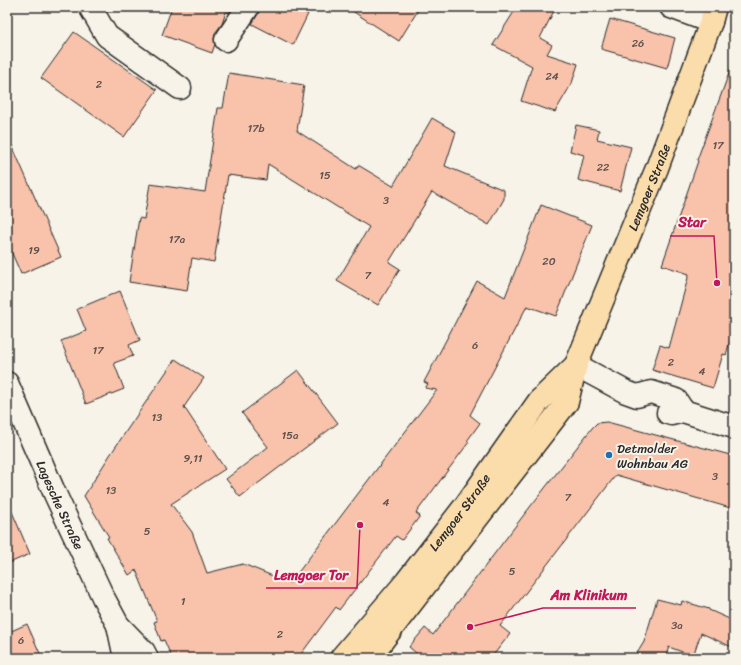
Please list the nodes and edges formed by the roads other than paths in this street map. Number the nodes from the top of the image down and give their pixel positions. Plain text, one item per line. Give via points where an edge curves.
1 (90, 7) edge
2 (248, 7) edge
3 (671, 7) edge
4 (713, 15) edge
5 (226, 40) dead end
6 (180, 88) dead end
7 (576, 365) junction
8 (7, 383) edge
9 (734, 427) edge
10 (118, 625) junction
11 (124, 658) edge
12 (147, 658) edge
13 (341, 658) edge
14 (369, 658) edge

1 - 6 street via 107,36
2 - 5 street
3 - 4 street
4 - 7 main road, Lemgoer Straße via 657,168
7 - 9 street via 638,396 647,407 671,414 684,411
7 - 13 main road, Lemgoer Straße via 539,401 465,506 406,582
7 - 14 main road, Lemgoer Straße via 567,402 559,415
8 - 10 street, Lagesche Straße via 55,494
10 - 11 street, Lagesche Straße
10 - 12 street, Lagesche Straße

